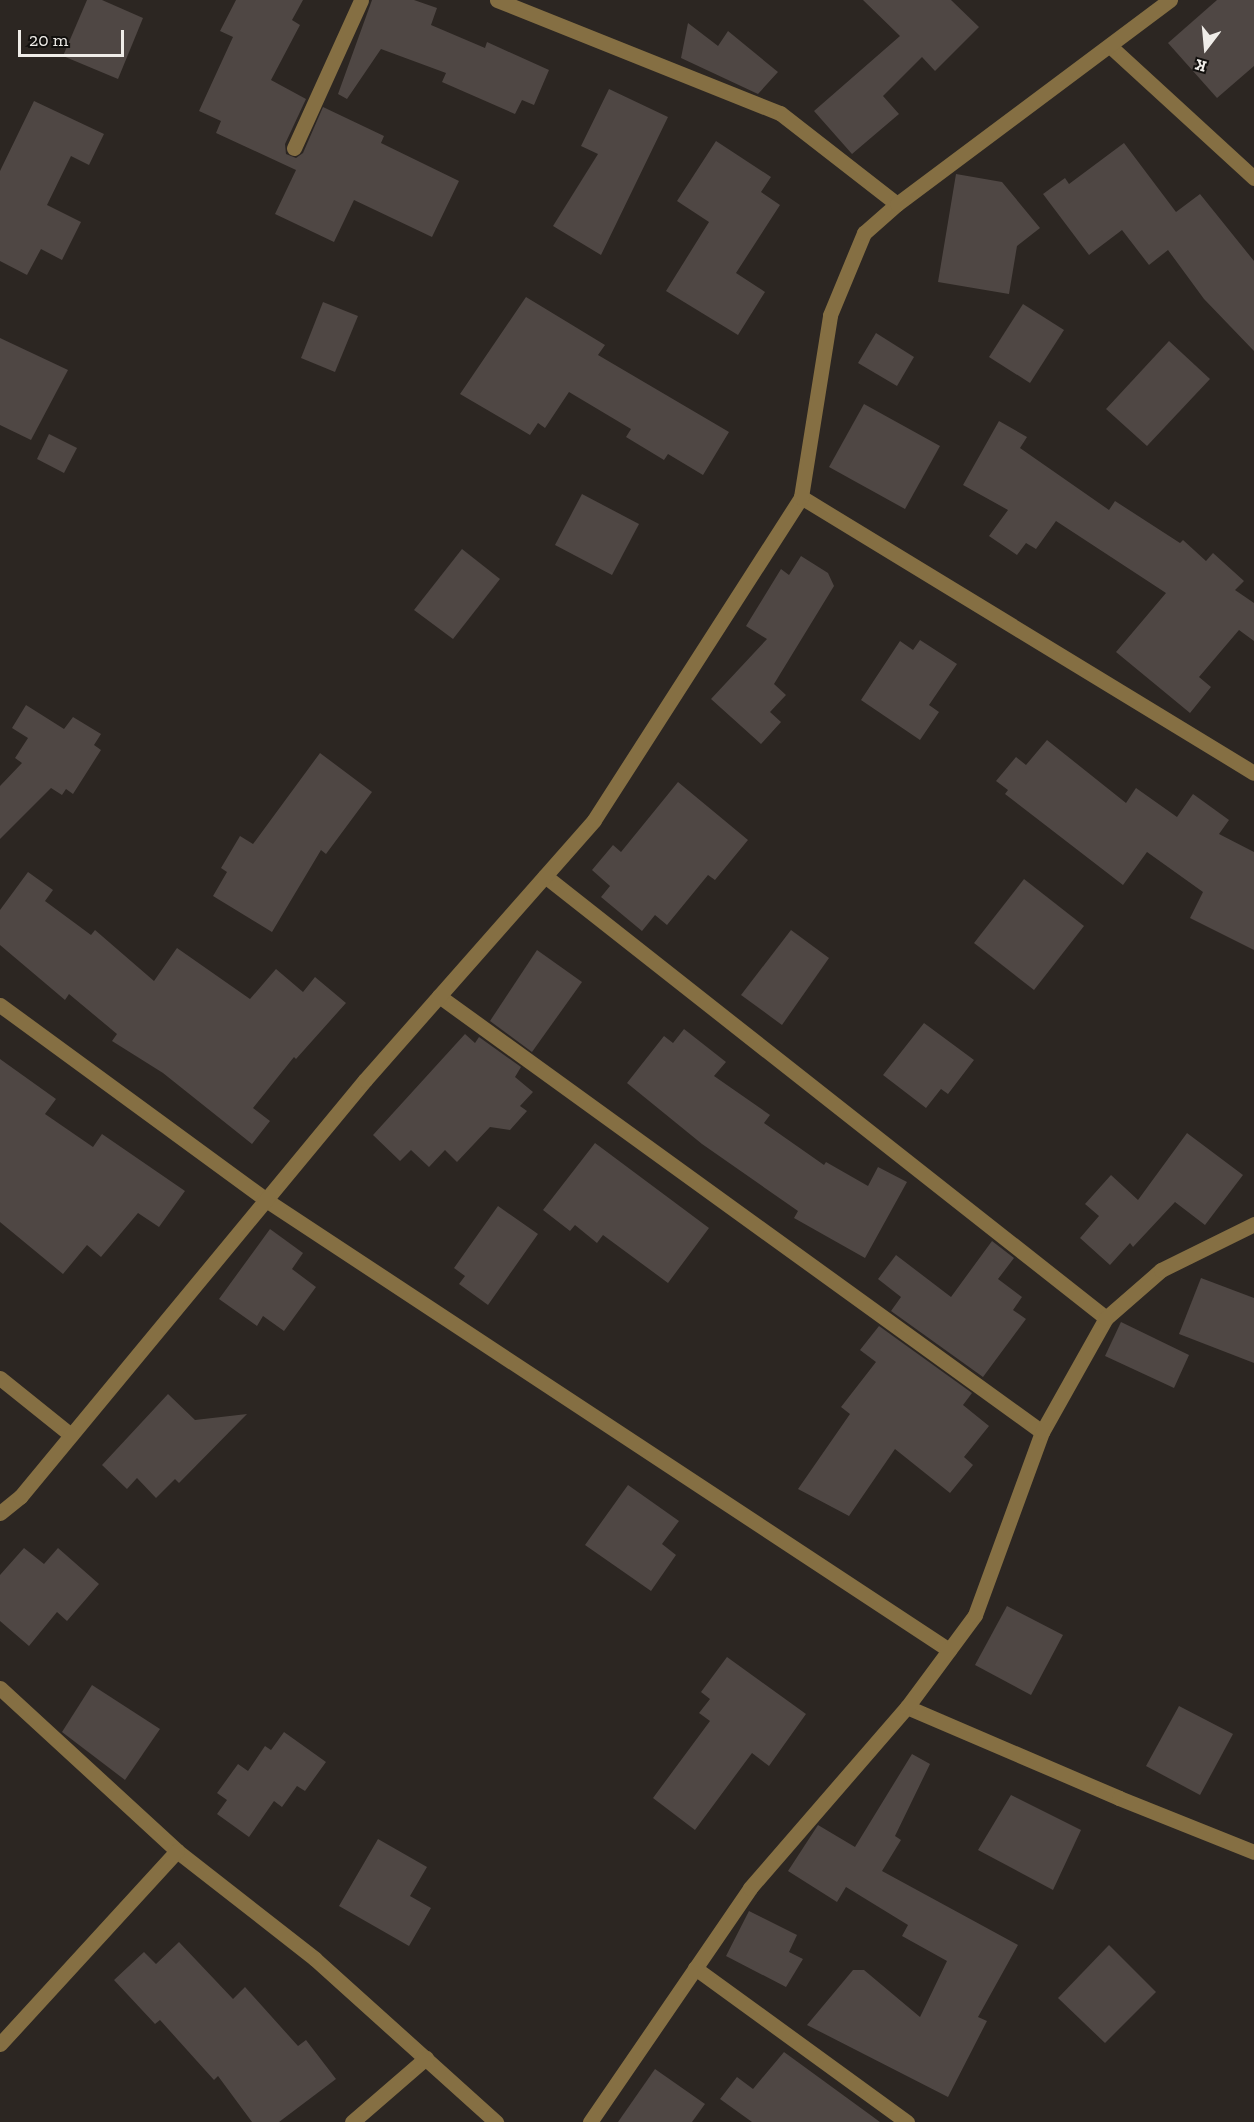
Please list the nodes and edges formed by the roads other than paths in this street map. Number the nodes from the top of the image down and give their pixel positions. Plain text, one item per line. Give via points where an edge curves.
1 (360, 0) edge
2 (497, 0) edge
3 (1170, 0) edge
4 (1111, 47) junction
5 (294, 148) dead end
6 (1254, 178) edge
7 (897, 204) junction
8 (801, 497) junction
9 (1254, 773) edge
10 (545, 876) junction
11 (439, 996) junction
12 (0, 1005) edge
13 (266, 1200) junction
14 (1254, 1224) edge
15 (1106, 1318) junction
16 (0, 1378) edge
17 (1042, 1432) junction
18 (71, 1435) junction
19 (0, 1513) edge
20 (949, 1650) junction
21 (0, 1688) edge
22 (907, 1707) junction
23 (177, 1851) junction
24 (1254, 1852) edge
25 (695, 1968) junction
26 (0, 2044) edge
27 (426, 2058) junction
28 (352, 2122) edge
29 (496, 2122) edge
30 (590, 2122) edge
31 (907, 2122) edge

1 - 5 street
2 - 7 street via 780,113
3 - 4 street
4 - 6 street
4 - 7 street
7 - 8 street via 864,233 830,315
8 - 9 street
8 - 10 street via 594,820
10 - 11 street
10 - 15 street
11 - 13 street
11 - 17 street
12 - 13 street
13 - 18 street
13 - 20 street
14 - 15 street via 1161,1270
15 - 17 street
16 - 18 street
17 - 20 street via 975,1615
18 - 19 street via 20,1497
20 - 22 street
21 - 23 street
22 - 24 street
22 - 25 street via 750,1888
23 - 26 street
23 - 27 street via 315,1959
25 - 30 street
25 - 31 street
27 - 28 street
27 - 29 street

